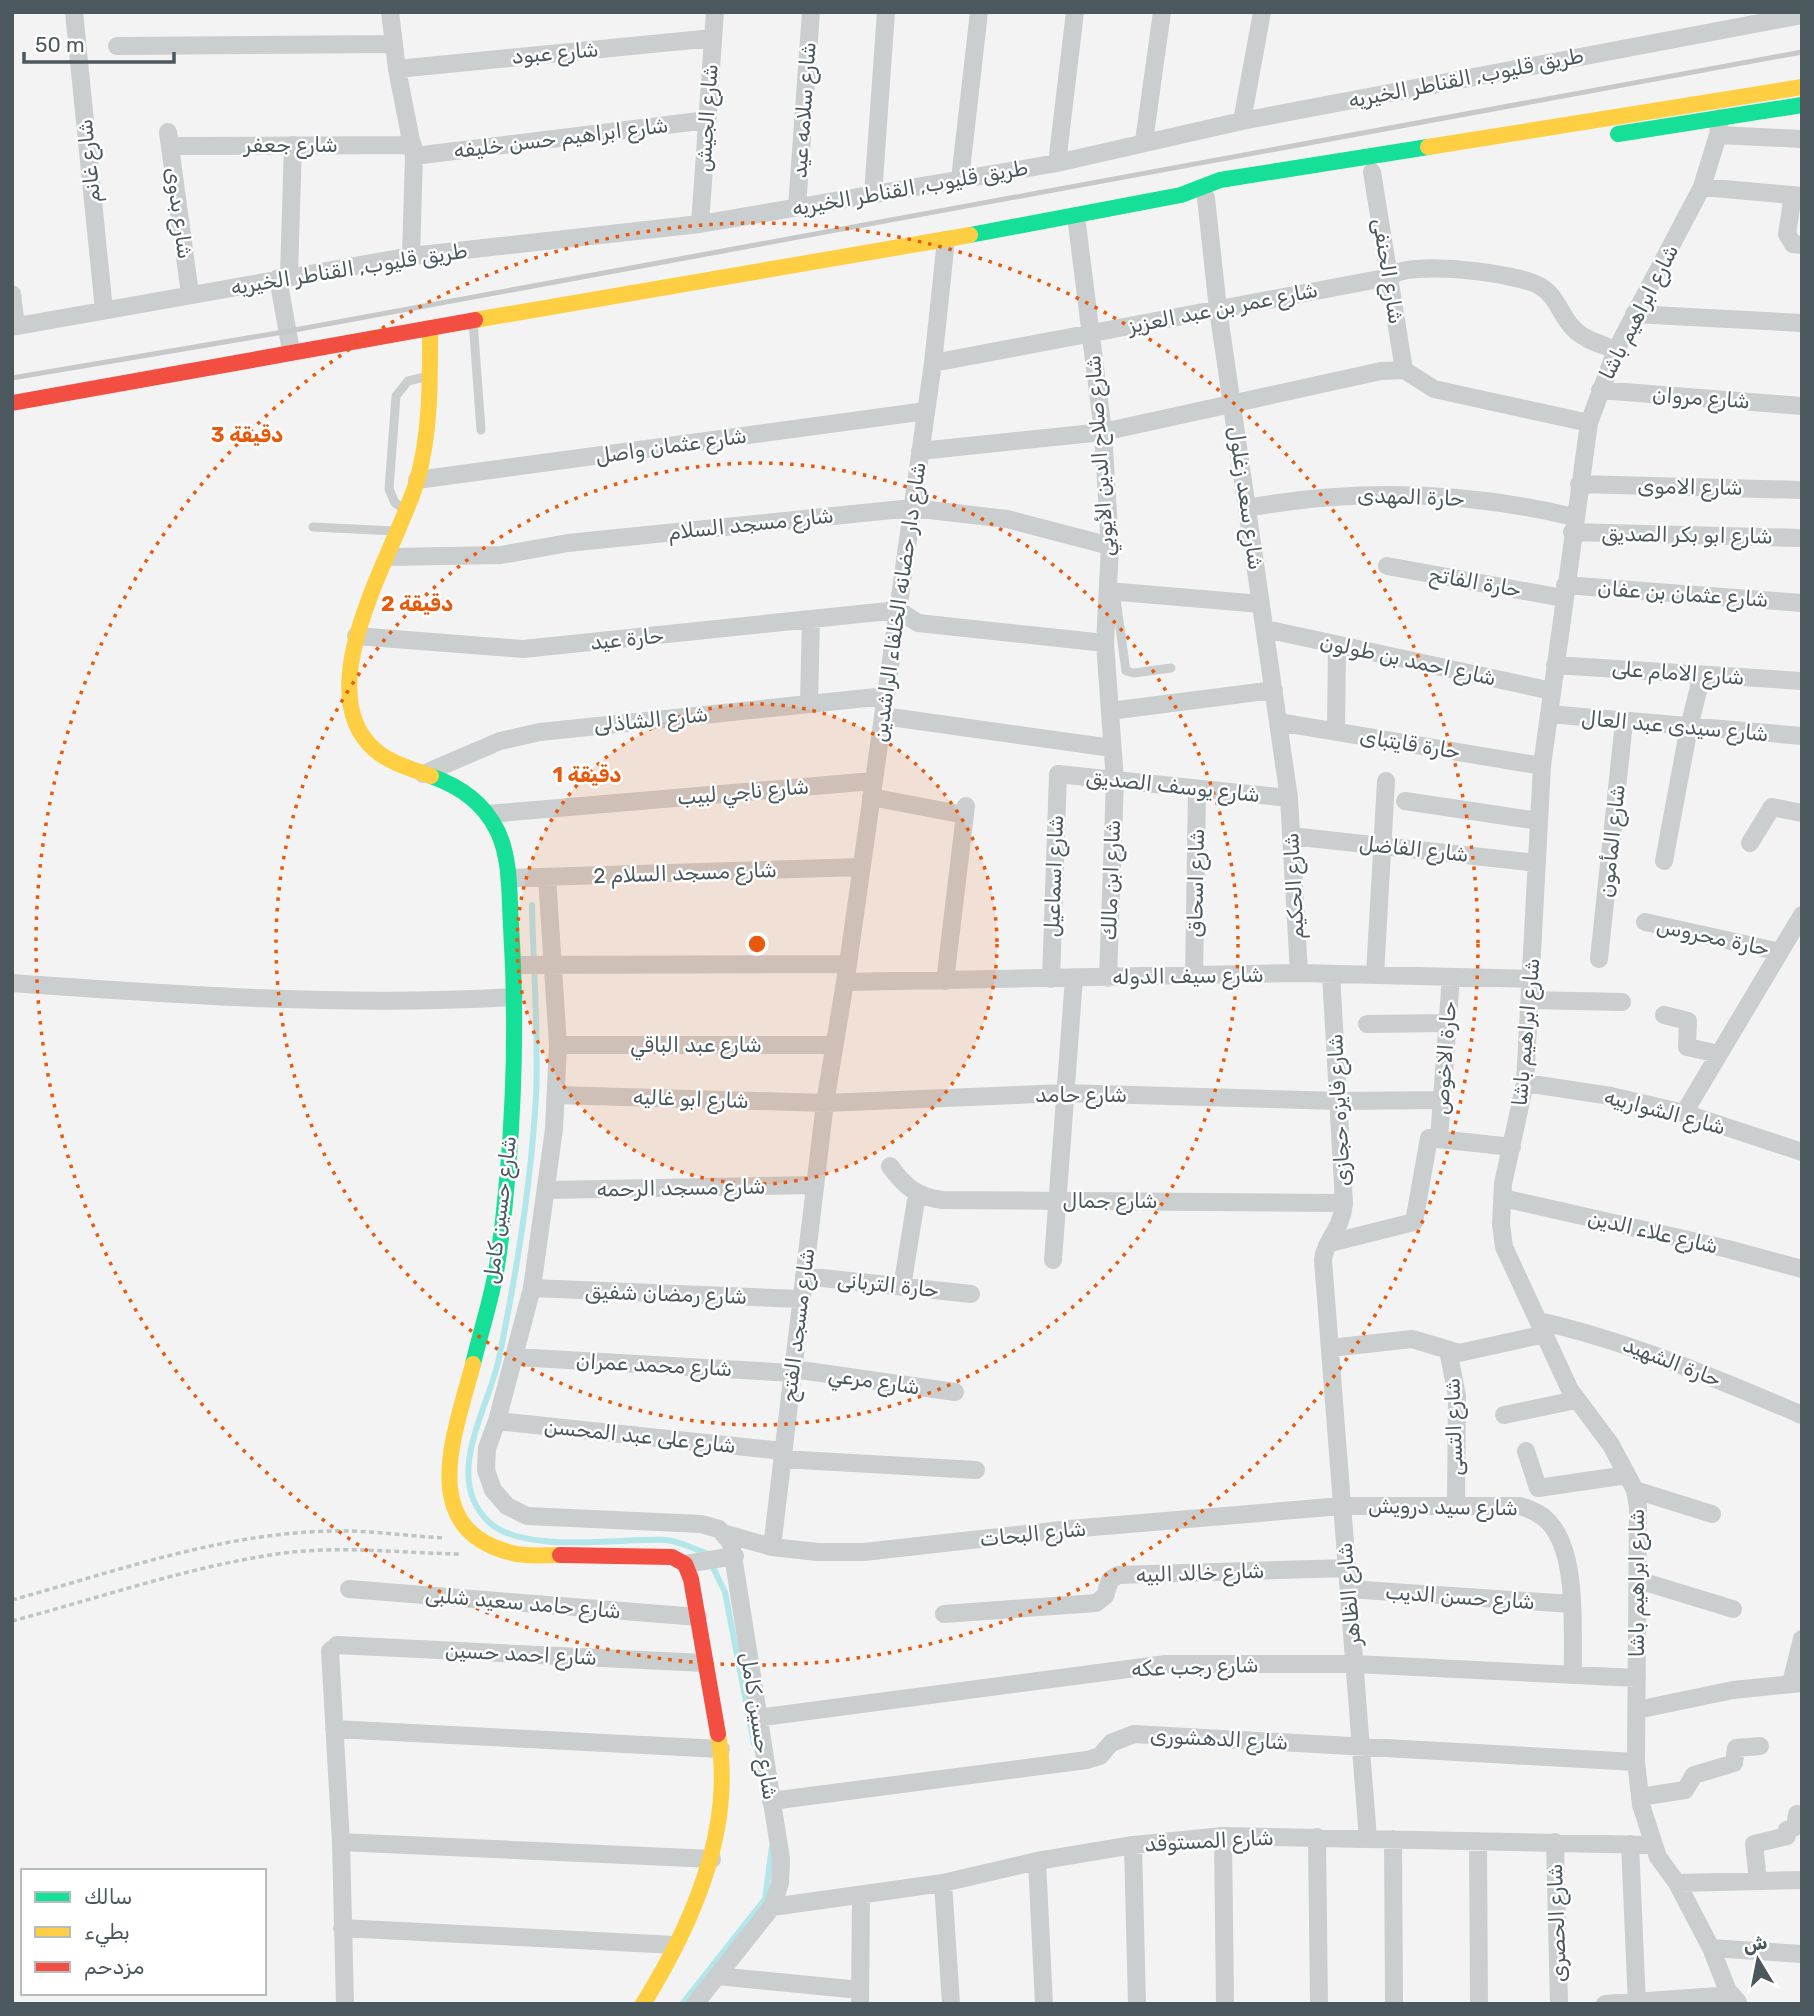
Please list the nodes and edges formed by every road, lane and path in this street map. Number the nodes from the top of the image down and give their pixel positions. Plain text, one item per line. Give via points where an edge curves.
1 (74, 12) edge
2 (390, 12) edge
3 (715, 12) edge
4 (811, 12) edge
5 (886, 12) edge
6 (979, 12) edge
7 (1075, 12) edge
8 (1163, 12) edge
9 (1262, 12) edge
10 (1781, 15) edge
11 (1802, 15) edge
12 (713, 38) junction
13 (393, 44) junction
14 (117, 46) dead end
15 (397, 69) junction
16 (1802, 87) edge
17 (1802, 105) edge
18 (707, 120) junction
19 (1242, 121) junction
20 (1719, 127) junction
21 (1600, 137) dead end
22 (169, 139) joint
23 (1802, 139) edge
24 (1144, 141) junction
25 (293, 145) junction
26 (1546, 145) dead end
27 (413, 150) junction
28 (1057, 163) junction
29 (1372, 172) junction
30 (960, 179) junction
31 (1702, 187) junction
32 (873, 194) junction
33 (1181, 195) junction
34 (1797, 196) edge
35 (1206, 198) junction
36 (797, 207) junction
37 (1076, 216) junction
38 (700, 224) junction
39 (946, 240) junction
40 (1802, 244) edge
41 (411, 256) junction
42 (284, 277) junction
43 (1390, 277) junction
44 (12, 294) edge
45 (190, 294) junction
46 (1218, 309) junction
47 (104, 310) junction
48 (1634, 314) junction
49 (473, 321) junction
50 (1802, 323) edge
51 (14, 327) edge
52 (430, 328) junction
53 (1090, 333) junction
54 (1616, 350) junction
55 (291, 351) junction
56 (933, 363) junction
57 (1405, 370) junction
58 (430, 375) junction
59 (1600, 390) junction
60 (1232, 402) junction
61 (12, 403) edge
62 (1802, 406) edge
63 (926, 411) junction
64 (1589, 423) junction
65 (481, 430) dead end
66 (1103, 432) junction
67 (920, 451) junction
68 (417, 480) junction
69 (1578, 484) junction
70 (1802, 490) edge
71 (912, 508) junction
72 (1247, 508) junction
73 (407, 510) junction
74 (1573, 524) junction
75 (313, 527) dead end
76 (399, 531) junction
77 (1802, 538) edge
78 (1110, 546) junction
79 (389, 558) junction
80 (1387, 566) dead end
81 (1111, 592) junction
82 (1564, 592) junction
83 (1802, 603) edge
84 (1261, 604) junction
85 (898, 610) junction
86 (811, 619) junction
87 (1265, 629) junction
88 (356, 636) junction
89 (1105, 643) junction
90 (1337, 645) junction
91 (1555, 665) junction
92 (1171, 668) dead end
93 (1702, 675) junction
94 (1802, 681) edge
95 (1274, 690) junction
96 (1552, 691) junction
97 (886, 696) junction
98 (809, 704) junction
99 (1110, 711) junction
100 (1549, 715) junction
101 (883, 716) junction
102 (1278, 722) junction
103 (1624, 722) junction
104 (1689, 727) junction
105 (1336, 732) junction
106 (1802, 736) edge
107 (1112, 748) junction
108 (1542, 766) junction
109 (423, 774) junction
110 (1058, 774) joint
111 (1115, 781) junction
112 (1386, 781) dead end
113 (1197, 789) junction
114 (872, 790) junction
115 (1289, 798) junction
116 (1405, 801) dead end
117 (1802, 813) edge
118 (488, 814) junction
119 (1539, 821) junction
120 (1291, 836) junction
121 (1750, 843) dead end
122 (1382, 846) junction
123 (1664, 862) dead end
124 (1537, 863) junction
125 (861, 867) junction
126 (547, 877) junction
127 (509, 878) junction
128 (1802, 915) edge
129 (1645, 922) dead end
130 (1780, 952) junction
131 (1600, 960) dead end
132 (554, 964) junction
133 (848, 964) junction
134 (514, 965) junction
135 (1299, 973) junction
136 (1331, 974) junction
137 (1375, 975) junction
138 (1194, 977) junction
139 (1451, 977) junction
140 (1074, 978) junction
141 (1108, 978) junction
142 (1051, 979) junction
143 (1531, 979) junction
144 (945, 981) junction
145 (845, 982) junction
146 (12, 983) edge
147 (514, 997) junction
148 (1530, 1000) junction
149 (1622, 1002) dead end
150 (1664, 1015) dead end
151 (1447, 1023) junction
152 (1367, 1024) dead end
153 (558, 1045) junction
154 (834, 1045) junction
155 (1719, 1054) junction
156 (1525, 1083) junction
157 (1064, 1093) junction
158 (557, 1094) junction
159 (1442, 1100) junction
160 (1338, 1101) junction
161 (825, 1103) junction
162 (1684, 1113) junction
163 (1439, 1139) junction
164 (1512, 1147) junction
165 (1802, 1152) edge
166 (890, 1166) dead end
167 (815, 1185) junction
168 (546, 1190) junction
169 (917, 1194) junction
170 (1503, 1198) junction
171 (1057, 1200) junction
172 (1344, 1203) junction
173 (1329, 1243) junction
174 (1053, 1260) dead end
175 (1802, 1269) edge
176 (804, 1276) junction
177 (902, 1287) junction
178 (532, 1288) junction
179 (971, 1294) dead end
180 (801, 1299) junction
181 (1542, 1327) junction
182 (1330, 1348) junction
183 (1448, 1350) junction
184 (515, 1357) junction
185 (793, 1371) junction
186 (955, 1392) dead end
187 (1576, 1399) junction
188 (1504, 1415) dead end
189 (1802, 1415) edge
190 (497, 1421) junction
191 (1526, 1451) dead end
192 (783, 1455) junction
193 (976, 1470) dead end
194 (1631, 1482) junction
195 (1456, 1505) junction
196 (1342, 1506) junction
197 (1712, 1514) dead end
198 (726, 1534) junction
199 (474, 1540) junction
200 (772, 1547) junction
201 (463, 1554) dead end
202 (735, 1556) junction
203 (685, 1564) junction
204 (1347, 1568) junction
205 (1637, 1580) junction
206 (349, 1589) dead end
207 (1349, 1589) junction
208 (12, 1600) edge
209 (1572, 1604) junction
210 (1732, 1609) dead end
211 (944, 1614) dead end
212 (698, 1617) junction
213 (12, 1621) edge
214 (1802, 1639) edge
215 (704, 1663) junction
216 (1355, 1664) junction
217 (1573, 1675) junction
218 (1637, 1678) junction
219 (1796, 1683) edge
220 (1637, 1710) junction
221 (757, 1718) junction
222 (334, 1729) junction
223 (1760, 1746) dead end
224 (1361, 1747) junction
225 (721, 1749) junction
226 (1636, 1762) junction
227 (1640, 1797) junction
228 (771, 1801) junction
229 (1797, 1814) dead end
230 (1223, 1836) junction
231 (1317, 1837) junction
232 (1368, 1839) junction
233 (1393, 1839) junction
234 (1478, 1841) junction
235 (341, 1842) junction
236 (1555, 1842) junction
237 (1630, 1844) junction
238 (1133, 1845) junction
239 (1652, 1845) junction
240 (712, 1859) junction
241 (1037, 1861) junction
242 (1802, 1880) edge
243 (1758, 1881) junction
244 (943, 1883) junction
245 (1677, 1883) junction
246 (861, 1896) junction
247 (772, 1907) junction
248 (342, 1928) junction
249 (675, 1945) junction
250 (1711, 1948) junction
251 (1802, 1954) edge
252 (717, 1976) junction
253 (860, 1997) edge
254 (1735, 2001) edge
255 (1637, 2003) edge
256 (345, 2004) edge
257 (643, 2004) edge
258 (695, 2004) edge
259 (951, 2004) edge
260 (1044, 2004) edge
261 (1137, 2004) edge
262 (1225, 2004) edge
263 (1319, 2004) edge
264 (1394, 2004) edge
265 (1479, 2004) edge
266 (1559, 2004) edge
267 (1605, 2004) edge

1 - 47 street, شارع غانم
2 - 13 street
3 - 12 street, شارع الجيش
4 - 36 street, شارع سلامه عيد
5 - 32 street
6 - 30 street
7 - 28 street
8 - 24 street
9 - 19 street
10 - 11 street, طريق قليوب, القناطر الخيريه
10 - 19 street, طريق قليوب, القناطر الخيريه
12 - 15 street, شارع عبود
12 - 18 street, شارع الجيش
13 - 14 street
13 - 15 street
15 - 27 street
16 - 33 main road via 1220,180
17 - 20 main road
18 - 27 street, شارع ابراهيم حسن خليفه
18 - 38 street, شارع الجيش
19 - 24 street, طريق قليوب, القناطر الخيريه
20 - 21 main road
20 - 23 street
20 - 31 street, شارع ابراهيم باشا
22 - 25 street, شارع جعفر
22 - 45 street, شارع بدوى
24 - 28 street, طريق قليوب, القناطر الخيريه
25 - 27 street, شارع جعفر
25 - 42 street
26 - 29 main road
27 - 41 street
28 - 30 street, طريق قليوب, القناطر الخيريه
29 - 35 main road
29 - 43 street, شارع الحنفى
30 - 32 street, طريق قليوب, القناطر الخيريه
31 - 34 street
31 - 48 street, شارع ابراهيم باشا
32 - 36 street, طريق قليوب, القناطر الخيريه
33 - 35 main road
33 - 37 main road
34 - 40 street via 1787,234 1793,244
35 - 46 street, شارع سعد زغلول
36 - 38 street, طريق قليوب, القناطر الخيريه
37 - 39 main road
37 - 53 street, شارع صلاح الدين الأيوبي
38 - 41 street, طريق قليوب, القناطر الخيريه
39 - 49 main road
39 - 56 street, شارع دار حضانه الخلفاء الراشدين
41 - 42 street, طريق قليوب, القناطر الخيريه
42 - 45 street, طريق قليوب, القناطر الخيريه
42 - 55 street
43 - 46 street, شارع عمر بن عبد العزيز
43 - 54 street, شارع عمر بن عبد العزيز via 1405,269 1518,276 1553,296 1582,335
43 - 57 street, شارع الحنفى
44 - 51 street
45 - 47 street, طريق قليوب, القناطر الخيريه
46 - 53 street, شارع عمر بن عبد العزيز
46 - 60 street, شارع سعد زغلول
47 - 51 street, طريق قليوب, القناطر الخيريه
48 - 50 street
48 - 54 street, شارع ابراهيم باشا
49 - 52 main road
49 - 65 lane
52 - 55 main road
52 - 58 main road, شارع حسين كامل
53 - 56 street, شارع عمر بن عبد العزيز
53 - 66 street, شارع صلاح الدين الأيوبي
54 - 59 street, شارع ابراهيم باشا
55 - 61 main road
56 - 63 street, شارع دار حضانه الخلفاء الراشدين
57 - 60 street
57 - 64 street via 1434,389
58 - 68 main road, شارع حسين كامل via 427,434
58 - 73 lane via 408,381 396,396 389,489 395,503
59 - 62 street, شارع مروان
59 - 64 street, شارع ابراهيم باشا
60 - 66 street
60 - 72 street, شارع سعد زغلول
63 - 67 street, شارع دار حضانه الخلفاء الراشدين
63 - 68 street, شارع عثمان واصل
64 - 69 street, شارع ابراهيم باشا
66 - 67 street
66 - 78 street, شارع صلاح الدين الأيوبي
67 - 71 street, شارع دار حضانه الخلفاء الراشدين
68 - 73 main road, شارع حسين كامل
69 - 70 street, شارع الاموى
69 - 74 street, شارع ابراهيم باشا
71 - 78 street, شارع مسجد السلام via 1007,519
71 - 79 street, شارع مسجد السلام via 568,542 501,555
71 - 85 street, شارع دار حضانه الخلفاء الراشدين
72 - 74 street, حارة المهدى via 1319,497 1429,494 1502,502
72 - 84 street, شارع سعد زغلول
73 - 76 main road, شارع حسين كامل
74 - 77 street, شارع ابو بكر الصديق
74 - 82 street, شارع ابراهيم باشا
75 - 76 lane
76 - 79 main road, شارع حسين كامل
78 - 81 street, شارع صلاح الدين الأيوبي
79 - 88 main road, شارع حسين كامل
80 - 82 street, حارة الفاتح
81 - 84 street
81 - 89 street, شارع صلاح الدين الأيوبي
81 - 92 lane via 1126,671
82 - 83 street, شارع عثمان بن عفان
82 - 91 street, شارع ابراهيم باشا
84 - 87 street, شارع سعد زغلول
85 - 86 street, حارة عيد
85 - 89 street via 918,623
85 - 97 street, شارع دار حضانه الخلفاء الراشدين
86 - 88 street, حارة عيد via 523,649
86 - 98 street
87 - 90 street, شارع احمد بن طولون
87 - 95 street, شارع سعد زغلول
88 - 109 main road, شارع حسين كامل via 349,680 354,721 377,752
89 - 99 street, شارع صلاح الدين الأيوبي
90 - 96 street, شارع احمد بن طولون
90 - 105 street
91 - 93 street, شارع الامام على
91 - 96 street, شارع ابراهيم باشا
93 - 94 street, شارع الامام على
93 - 104 street
95 - 99 street
95 - 102 street, شارع سعد زغلول
96 - 100 street, شارع ابراهيم باشا
97 - 98 street, شارع الشاذلى
97 - 101 street, شارع دار حضانه الخلفاء الراشدين
98 - 109 street, شارع الشاذلى via 540,732 480,748
99 - 107 street, شارع صلاح الدين الأيوبي
100 - 103 street, شارع سيدى عبد العال
100 - 108 street, شارع ابراهيم باشا
101 - 107 street
101 - 114 street, شارع دار حضانه الخلفاء الراشدين
102 - 105 street, حارة قايتباى
102 - 115 street, شارع سعد زغلول
103 - 104 street, شارع سيدى عبد العال
103 - 131 street, شارع المأمون
104 - 106 street, شارع سيدى عبد العال
104 - 123 street
105 - 108 street, حارة قايتباى
107 - 111 street, شارع صلاح الدين الأيوبي
108 - 119 street, شارع ابراهيم باشا
109 - 118 main road, شارع حسين كامل via 448,781
110 - 111 street, شارع يوسف الصديق
110 - 142 street, شارع اسماعيل
111 - 113 street, شارع يوسف الصديق
111 - 141 street, شارع ابن مالك
112 - 122 street
113 - 115 street, شارع يوسف الصديق
113 - 138 street, شارع اسحاق
114 - 118 street, شارع ناجي لبيب
114 - 125 street, شارع دار حضانه الخلفاء الراشدين
114 - 144 street, شارع ناجي لبيب via 966,811
115 - 120 street, شارع الحكيم
116 - 119 street
117 - 121 street via 1772,807
118 - 127 main road, شارع حسين كامل via 500,834
119 - 124 street, شارع ابراهيم باشا
120 - 122 street, شارع الفاضل
120 - 135 street, شارع الحكيم
122 - 124 street, شارع الفاضل
122 - 137 street
124 - 143 street, شارع ابراهيم باشا
125 - 126 street, شارع مسجد السلام 2
125 - 133 street, شارع دار حضانه الخلفاء الراشدين
126 - 127 street, شارع مسجد السلام 2
126 - 132 street, شارع حسين كامل
127 - 134 main road, شارع حسين كامل
128 - 130 street
129 - 130 street, حارة محروس
130 - 155 street
132 - 133 street
132 - 134 street
132 - 153 street, شارع حسين كامل
133 - 145 street, شارع دار حضانه الخلفاء الراشدين
134 - 147 main road, شارع حسين كامل
135 - 136 street, شارع سيف الدوله
135 - 138 street, شارع سيف الدوله
136 - 137 street, شارع سيف الدوله
136 - 160 street, شارع فايزه حجازى
137 - 139 street, شارع سيف الدوله
138 - 141 street, شارع سيف الدوله
139 - 143 street, شارع سيف الدوله
139 - 151 street, حارة الاخوص
140 - 141 street, شارع سيف الدوله
140 - 142 street, شارع سيف الدوله
140 - 157 street
142 - 144 street, شارع سيف الدوله
143 - 148 street, شارع ابراهيم باشا
144 - 145 street, شارع سيف الدوله
145 - 154 street, شارع دار حضانه الخلفاء الراشدين
146 - 147 street via 202,997 452,1001
147 - 199 main road, شارع حسين كامل via 513,1086 498,1262 448,1463 456,1513
148 - 149 street
148 - 156 street, شارع ابراهيم باشا
150 - 155 street via 1688,1021 1687,1046
151 - 152 street
151 - 159 street, حارة الاخوص
153 - 154 street, شارع عبد الباقي
153 - 158 street, شارع حسين كامل
154 - 161 street, شارع مسجد الفتح
155 - 162 street
156 - 162 street, شارع الشواربيه
156 - 164 street, شارع ابراهيم باشا
157 - 160 street, شارع حامد
157 - 161 street, شارع حامد
157 - 171 street
158 - 161 street, شارع ابو غاليه
158 - 168 street, شارع حسين كامل
159 - 160 street, شارع حامد
159 - 163 street, حارة الاخوص
160 - 172 street, شارع فايزه حجازى
161 - 167 street, شارع مسجد الفتح
162 - 165 street, شارع الشواربيه
163 - 164 street
163 - 173 street via 1427,1140 1413,1224
164 - 170 street, شارع ابراهيم باشا
166 - 169 street
167 - 168 street, شارع مسجد الرحمه
167 - 176 street, شارع مسجد الفتح
168 - 178 street, شارع حسين كامل
169 - 171 street, شارع جمال via 942,1200
169 - 177 street
170 - 175 street, شارع علاء الدين
170 - 181 street, شارع ابراهيم باشا via 1504,1247
171 - 172 street, شارع جمال
171 - 174 street
172 - 173 street, شارع فايزه حجازى via 1340,1224
173 - 182 street, شارع الظاهر via 1323,1260
176 - 177 street, حارة التربانى
176 - 180 street, شارع مسجد الفتح
177 - 179 street, حارة التربانى
178 - 180 street, شارع رمضان شفيق
178 - 184 street, شارع حسين كامل
180 - 185 street, شارع مسجد الفتح
181 - 183 street via 1463,1352
181 - 187 street, شارع ابراهيم باشا
181 - 189 street, حارة الشهيد via 1611,1339 1662,1356
182 - 183 street via 1412,1339
182 - 196 street, شارع الظاهر
183 - 195 street, شارع التسى via 1457,1396
184 - 185 street, شارع محمد عمران
184 - 190 street, شارع حسين كامل
185 - 186 street, شارع مرعي
185 - 192 street, شارع مسجد الفتح
187 - 188 street
187 - 194 street, شارع ابراهيم باشا via 1611,1445
190 - 192 street, شارع على عبد المحسن
190 - 198 street, شارع حسين كامل via 485,1470 493,1490 507,1506 527,1516 701,1524
191 - 194 street via 1538,1488
192 - 193 street, شارع على عبد المحسن
192 - 200 street, شارع مسجد الفتح
194 - 197 street
194 - 205 street, شارع ابراهيم باشا via 1639,1507
195 - 196 street, شارع سيد درويش
195 - 209 street, شارع سيد درويش via 1520,1506 1550,1523 1565,1554
196 - 200 street, شارع البحات via 864,1552
196 - 204 street, شارع الظاهر
198 - 200 street, شارع البحات
198 - 202 street, شارع حسين كامل
199 - 203 main road via 514,1554 672,1557
199 - 208 path via 333,1531 275,1535 203,1547
201 - 213 path via 333,1550 278,1554
202 - 203 street
202 - 221 street, شارع حسين كامل
203 - 212 main road, شارع حسين كامل
204 - 207 street, شارع الظاهر
204 - 211 street, شارع خالد البيه via 1118,1576 1110,1580 1105,1596 1096,1603
205 - 210 street
205 - 218 street, شارع ابراهيم باشا
206 - 212 street, شارع حامد سعيد شلبى
207 - 209 street, شارع حسن الديب
207 - 216 street, شارع الظاهر
209 - 217 street, شارع سيد درويش
212 - 215 main road, شارع حسين كامل
214 - 219 street
215 - 222 street, شارع احمد حسين via 337,1644 330,1651
215 - 225 main road, شارع حسين كامل
216 - 217 street, شارع رجب عكه
216 - 221 street, شارع رجب عكه via 1166,1664
216 - 224 street, شارع الظاهر
217 - 218 street, شارع رجب عكه
218 - 220 street, شارع ابراهيم باشا
219 - 220 street via 1697,1696
220 - 226 street, شارع ابراهيم باشا
221 - 228 street, شارع حسين كامل
222 - 225 street
222 - 235 street
223 - 227 street via 1736,1748 1734,1763 1694,1775 1685,1790
224 - 226 street, شارع الدهشورى
224 - 228 street, شارع الدهشورى via 1134,1734 1087,1760
224 - 232 street, شارع الظاهر
225 - 240 main road, شارع حسين كامل via 721,1804
226 - 227 street, شارع ابراهيم باشا
227 - 239 street, شارع ابراهيم باشا
228 - 247 street, شارع حسين كامل via 781,1859
229 - 243 street via 1795,1828 1787,1830 1787,1836 1755,1842
230 - 231 street, شارع المستوقد
230 - 238 street, شارع المستوقد
230 - 262 street
231 - 232 street, شارع المستوقد
231 - 263 street
232 - 233 street, شارع المستوقد
233 - 234 street, شارع المستوقد
233 - 264 street
234 - 236 street, شارع المستوقد
234 - 265 street
235 - 240 street
235 - 248 street
236 - 237 street, شارع المستوقد
236 - 266 street, شارع الحصرى
237 - 239 street, شارع المستوقد
237 - 255 street
238 - 241 street, شارع المستوقد
238 - 261 street
239 - 245 street, شارع ابراهيم باشا
240 - 249 main road, شارع حسين كامل
241 - 244 street, شارع المستوقد
241 - 260 street
242 - 243 street
243 - 245 street
244 - 246 street, شارع المستوقد
244 - 259 street
245 - 250 street, شارع ابراهيم باشا
246 - 247 street, شارع المستوقد
246 - 253 street
247 - 252 street, شارع حسين كامل
248 - 249 street
248 - 256 street
249 - 257 main road, شارع حسين كامل
250 - 251 street
250 - 254 street, شارع ابراهيم باشا
252 - 253 street
252 - 258 street, شارع حسين كامل
254 - 255 street
255 - 267 street

